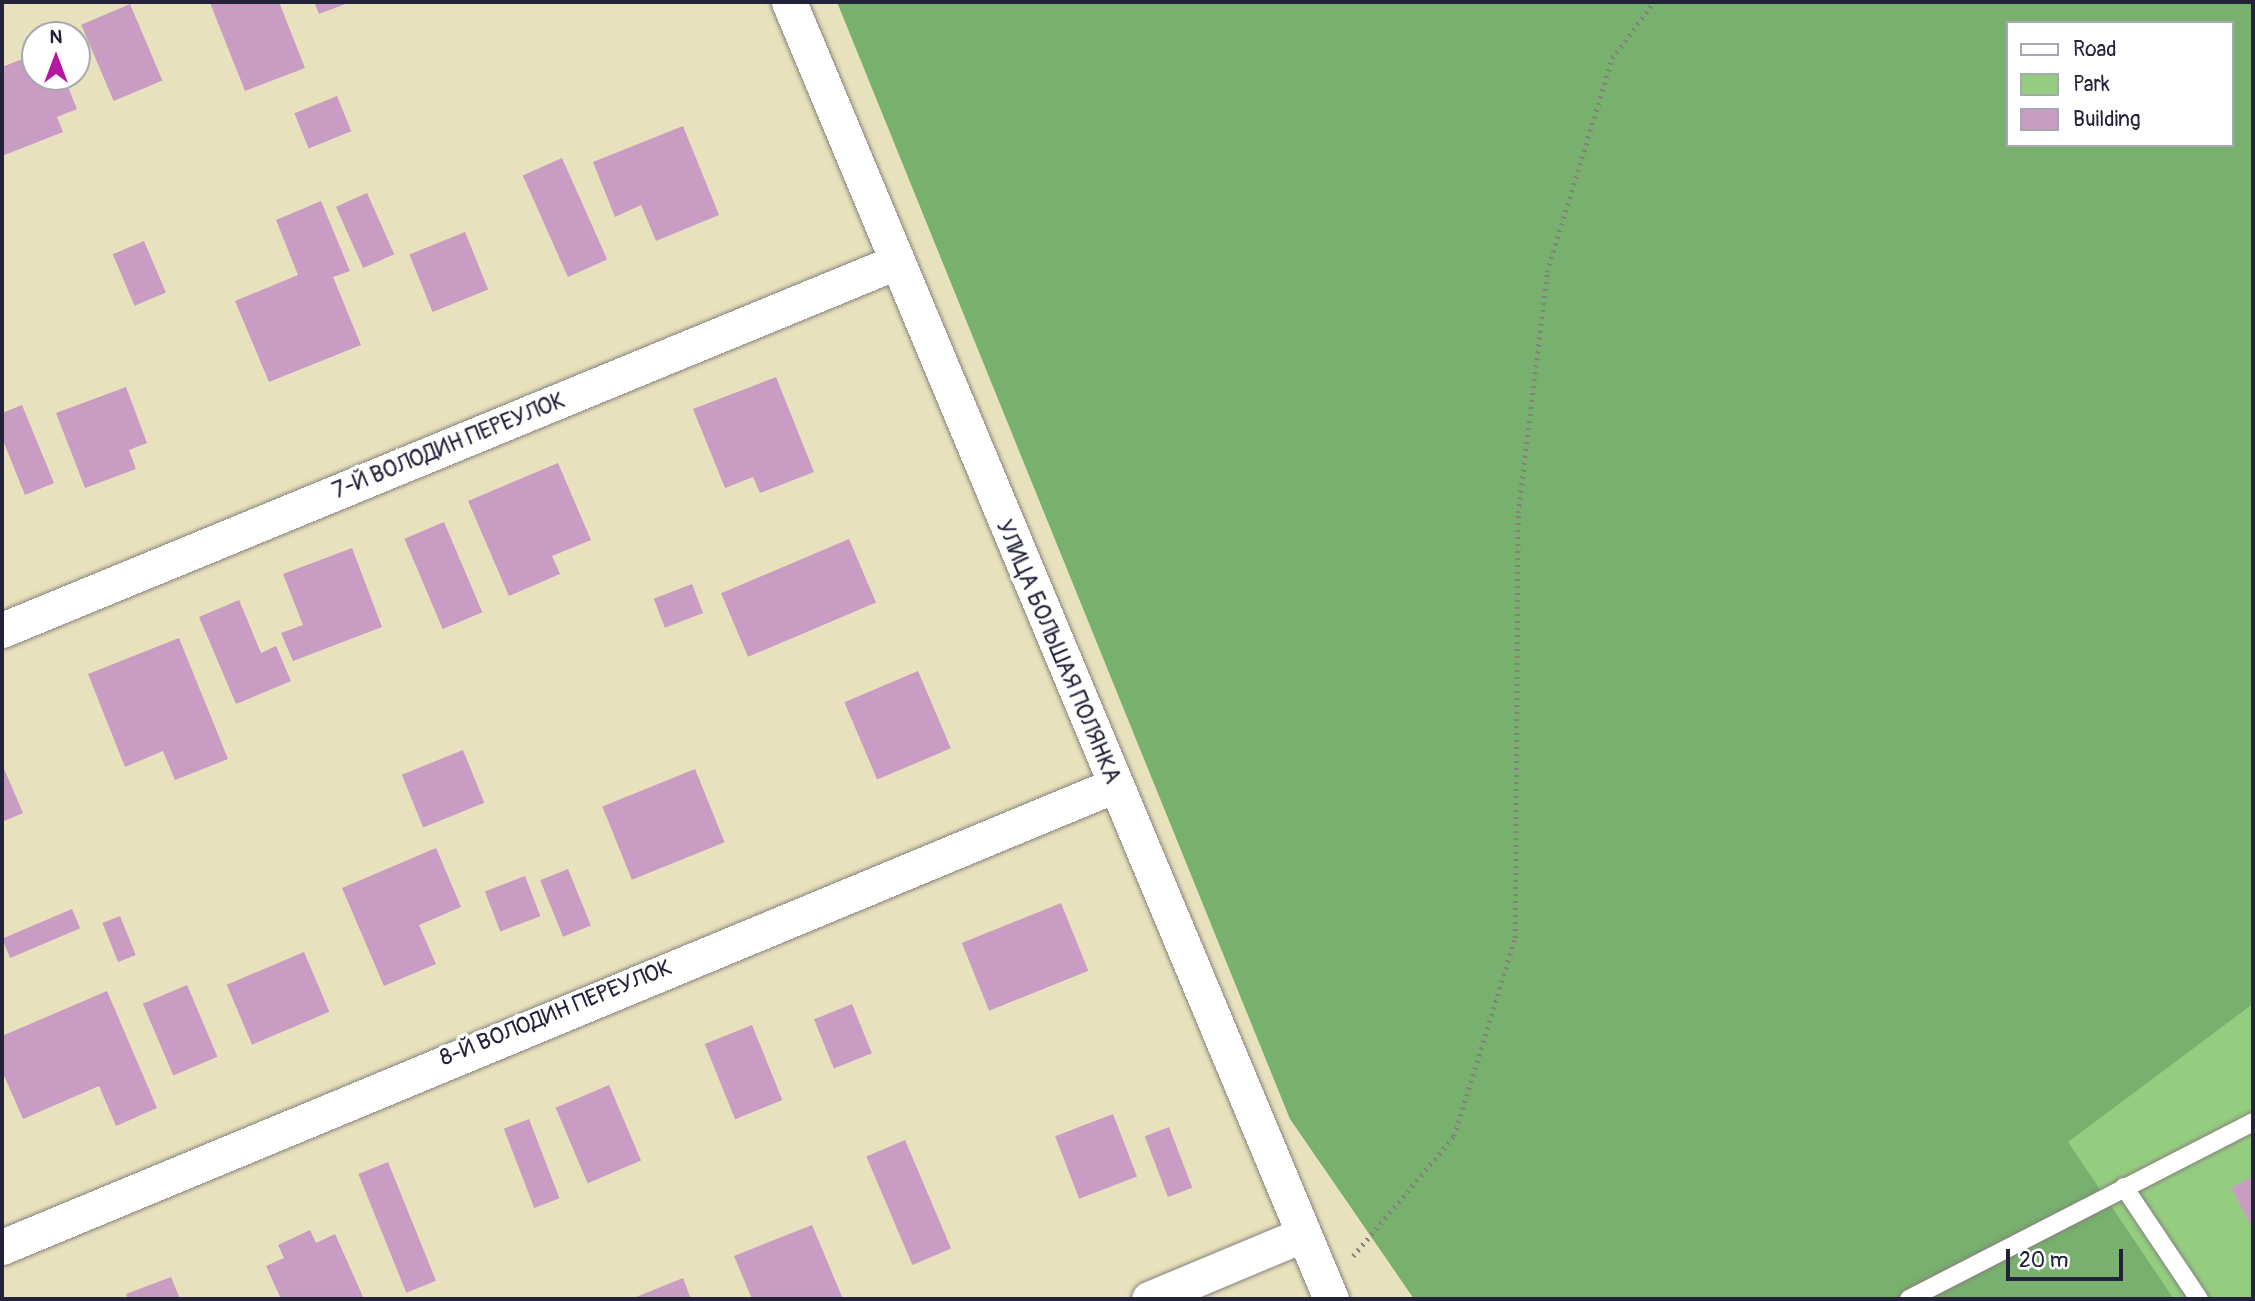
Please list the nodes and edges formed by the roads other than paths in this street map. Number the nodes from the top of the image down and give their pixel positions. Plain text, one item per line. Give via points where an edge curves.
1 (789, 2) edge
2 (896, 262) junction
3 (2, 630) edge
4 (1113, 786) junction
5 (2253, 1122) edge
6 (2124, 1187) junction
7 (1302, 1235) junction
8 (2, 1247) edge
9 (1329, 1292) edge
10 (1149, 1299) edge
11 (1909, 1299) edge
12 (2199, 1299) edge

1 - 2 street, УЛИЦА БОЛЬШАЯ ПОЛЯНКА
2 - 3 street, 7-Й ВОЛОДИН ПЕРЕУЛОК
2 - 4 street, УЛИЦА БОЛЬШАЯ ПОЛЯНКА
4 - 7 street, УЛИЦА БОЛЬШАЯ ПОЛЯНКА
4 - 8 street, 8-Й ВОЛОДИН ПЕРЕУЛОК
5 - 6 lane
6 - 11 lane
6 - 12 lane
7 - 9 street, УЛИЦА БОЛЬШАЯ ПОЛЯНКА
7 - 10 street

